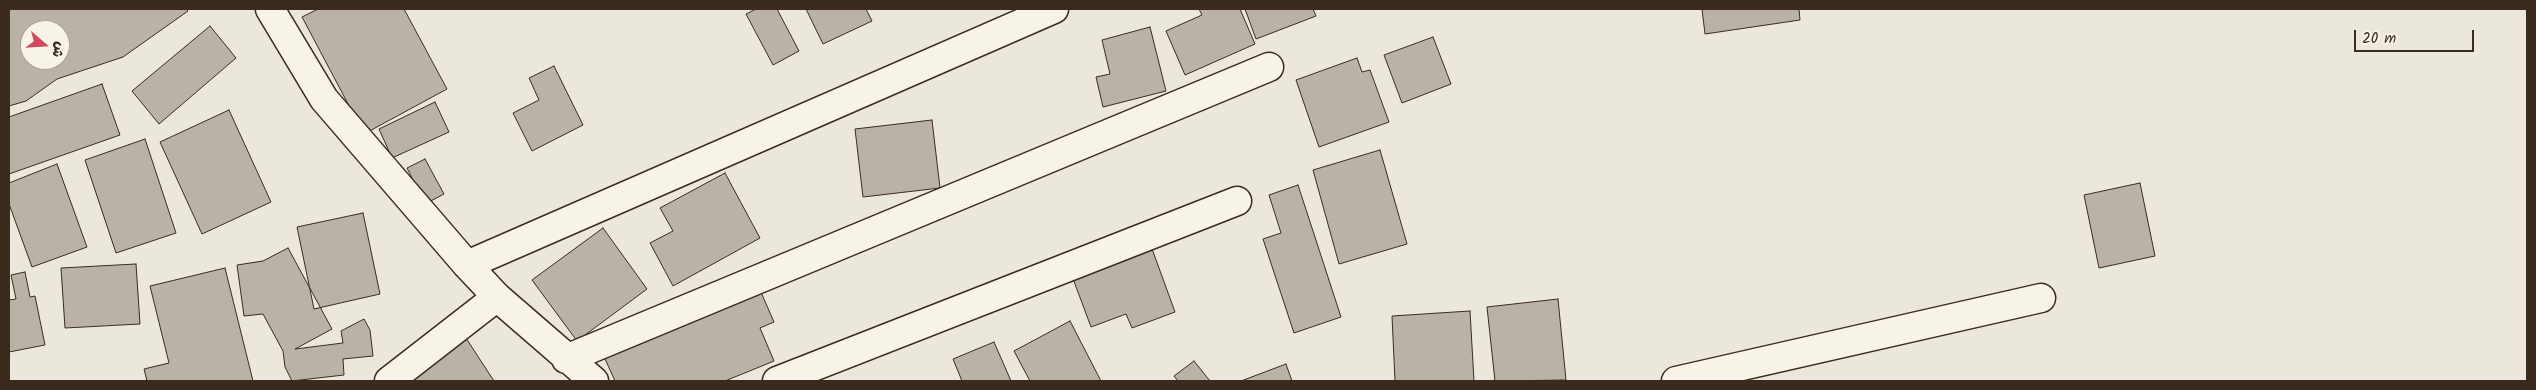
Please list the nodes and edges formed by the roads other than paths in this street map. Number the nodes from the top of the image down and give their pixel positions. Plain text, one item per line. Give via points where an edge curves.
1 (1054, 9) edge
2 (279, 11) edge
3 (1269, 67) dead end
4 (1237, 200) dead end
5 (468, 265) junction
6 (497, 297) junction
7 (2041, 298) dead end
8 (566, 359) junction
9 (389, 381) edge
10 (594, 381) edge
11 (777, 381) edge
12 (1676, 381) edge

1 - 5 street
2 - 5 street via 324,100
3 - 8 street
4 - 11 street
5 - 6 street
6 - 8 street
6 - 9 street
7 - 12 street
8 - 10 street

